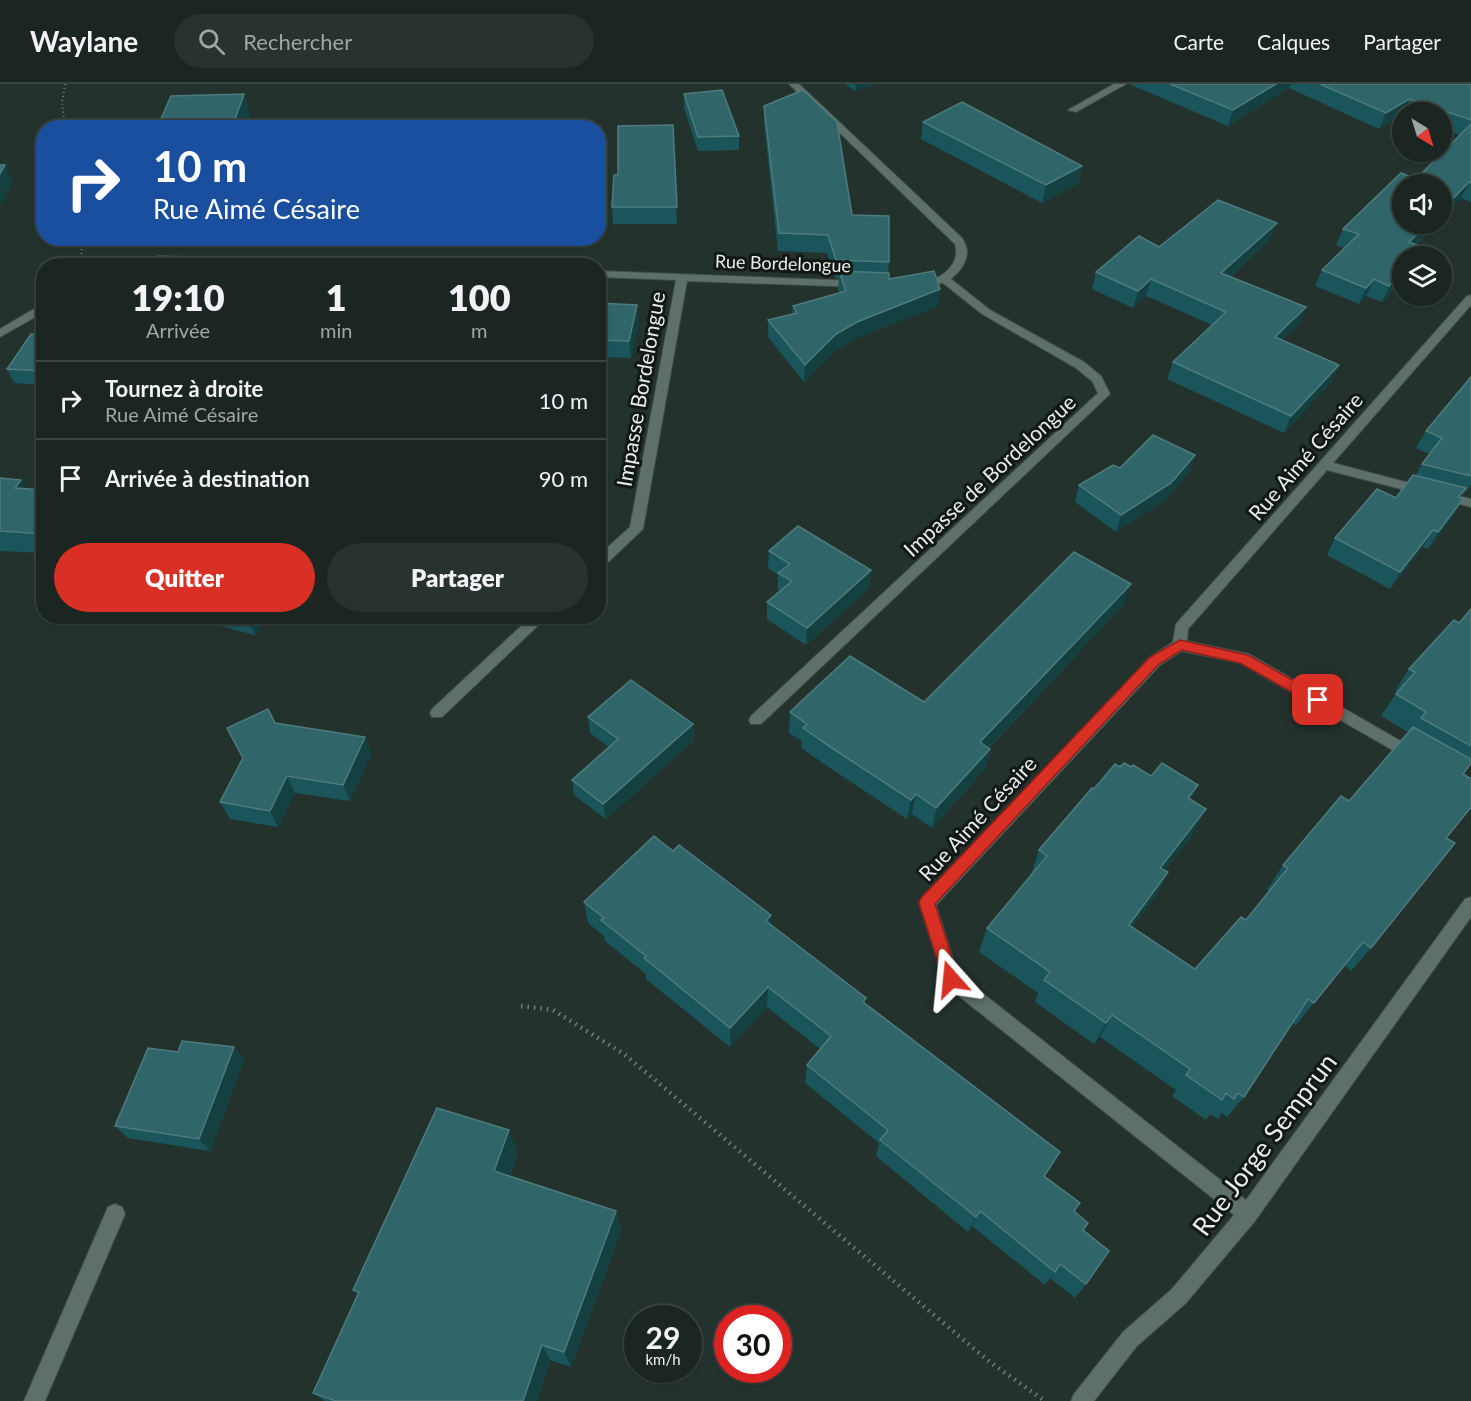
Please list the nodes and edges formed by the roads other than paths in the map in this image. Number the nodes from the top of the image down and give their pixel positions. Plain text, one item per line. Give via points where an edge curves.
1 (794, 84) edge
2 (1121, 84) edge
3 (1073, 110) dead end
4 (606, 274) edge
5 (682, 278) junction
6 (945, 279) junction
7 (874, 284) edge
8 (922, 286) edge
9 (1471, 298) edge
10 (36, 311) edge
11 (0, 334) edge
12 (1326, 465) junction
13 (1471, 503) edge
14 (606, 557) edge
15 (532, 624) edge
16 (1180, 645) junction
17 (437, 713) dead end
18 (756, 720) dead end
19 (1431, 765) edge
20 (1471, 904) edge
21 (115, 1214) dead end
22 (1248, 1214) junction
23 (34, 1401) edge
24 (1081, 1401) edge

1 - 6 street via 961,244 961,258
2 - 3 street
4 - 5 street, Rue Bordelongue
5 - 7 street, Rue Bordelongue
5 - 14 street, Impasse Bordelongue via 636,529
6 - 8 street
6 - 18 street, Impasse de Bordelongue via 986,312 1080,365 1097,379 1104,394
9 - 12 street, Rue Aimé Césaire
10 - 11 street
12 - 13 street
12 - 16 street, Rue Aimé Césaire via 1181,627
15 - 17 street
16 - 19 street via 1244,658
16 - 22 street, Rue Aimé Césaire via 1155,661 927,903 951,979
20 - 22 street, Rue Jorge Semprun
21 - 23 street
22 - 24 street, Rue Jorge Semprun via 1179,1296 1130,1339

